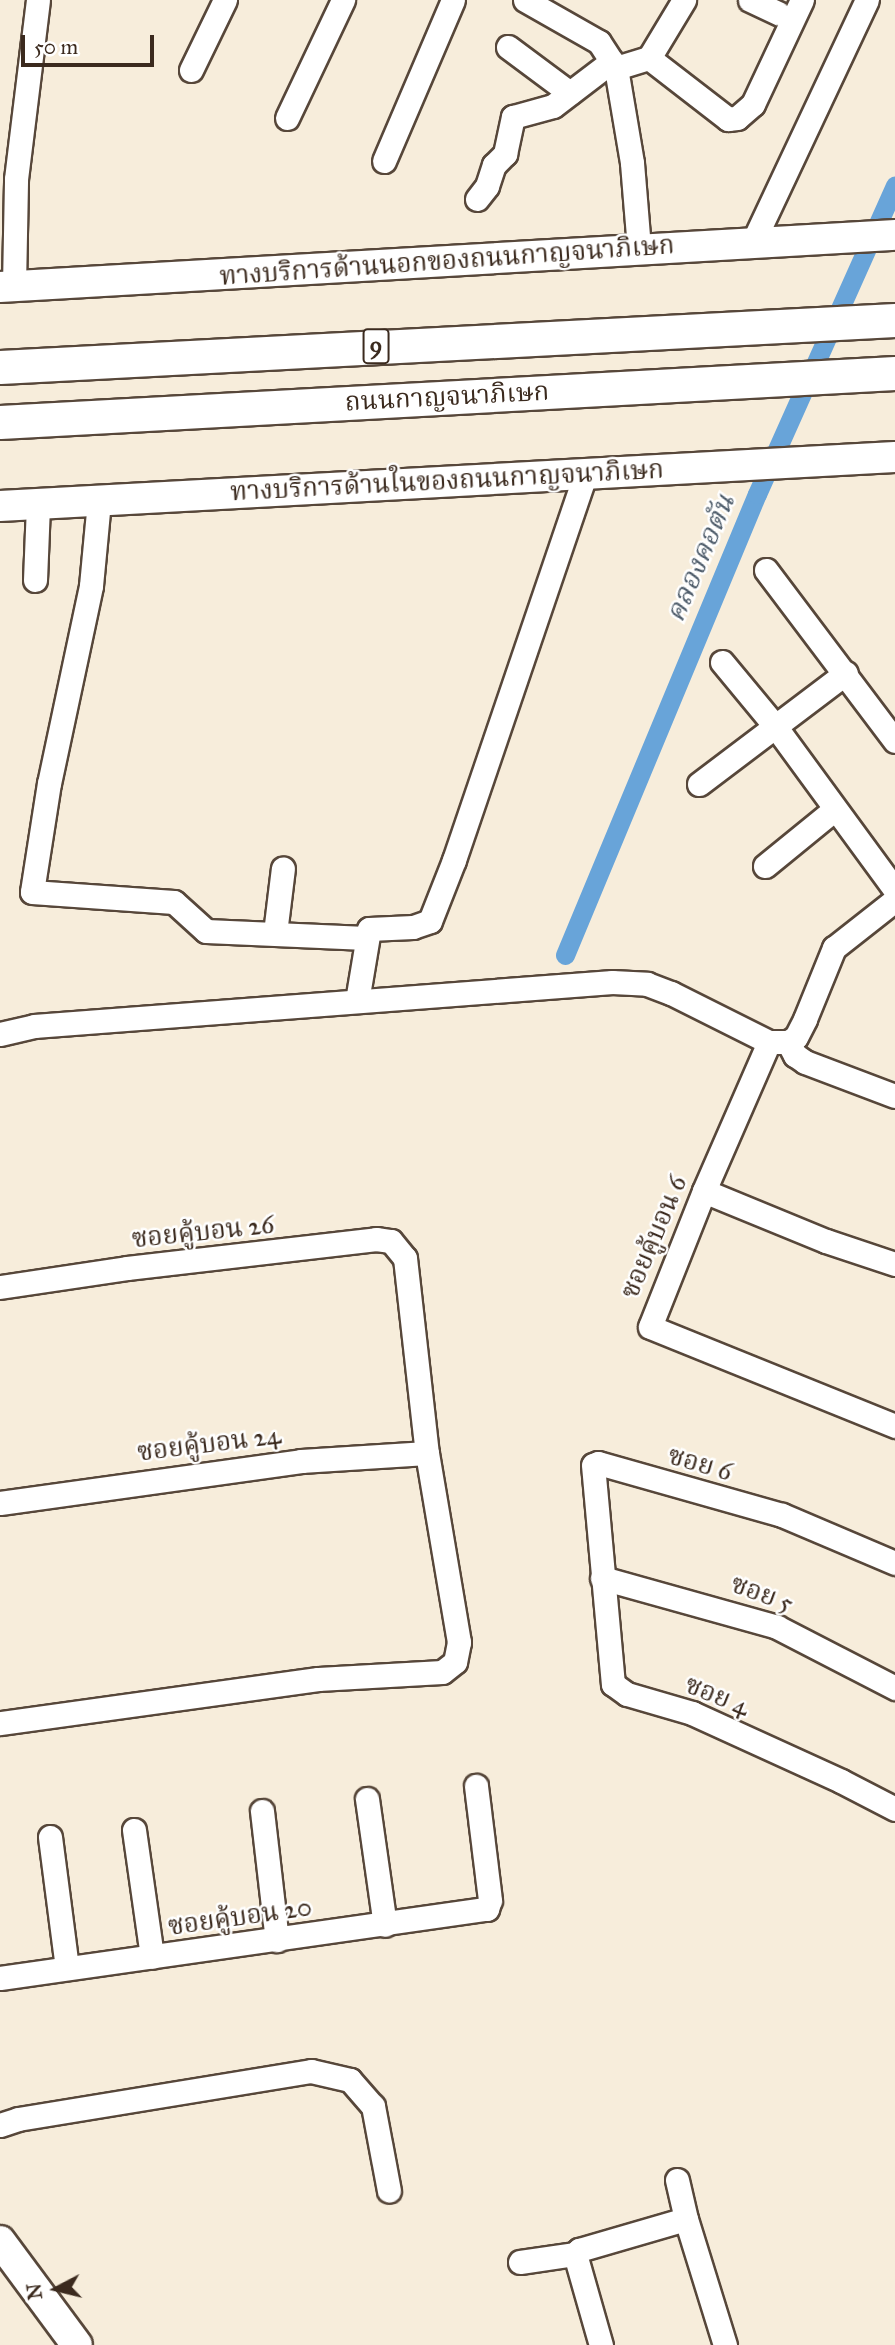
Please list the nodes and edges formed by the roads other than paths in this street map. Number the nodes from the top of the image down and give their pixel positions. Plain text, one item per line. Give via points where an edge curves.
1 (38, 0) edge
2 (225, 0) edge
3 (343, 0) edge
4 (453, 0) edge
5 (525, 0) edge
6 (684, 0) edge
7 (750, 0) edge
8 (802, 0) edge
9 (867, 0) edge
10 (778, 13) dead end
11 (508, 47) dead end
12 (649, 58) junction
13 (614, 64) junction
14 (191, 70) dead end
15 (570, 93) junction
16 (287, 118) dead end
17 (384, 161) dead end
18 (477, 199) dead end
19 (895, 235) edge
20 (753, 242) junction
21 (639, 249) junction
22 (7, 286) edge
23 (888, 321) edge
24 (0, 367) edge
25 (895, 373) edge
26 (0, 422) edge
27 (894, 459) edge
28 (586, 472) junction
29 (99, 500) junction
30 (38, 504) junction
31 (0, 506) edge
32 (766, 570) dead end
33 (35, 580) dead end
34 (722, 662) dead end
35 (846, 673) junction
36 (775, 726) junction
37 (895, 741) edge
38 (699, 784) dead end
39 (835, 809) junction
40 (765, 866) dead end
41 (283, 868) dead end
42 (895, 890) edge
43 (895, 900) edge
44 (275, 933) junction
45 (366, 938) junction
46 (357, 1001) junction
47 (0, 1034) edge
48 (778, 1042) junction
49 (895, 1096) edge
50 (704, 1191) junction
51 (895, 1264) edge
52 (0, 1287) edge
53 (895, 1426) edge
54 (427, 1453) junction
55 (0, 1503) edge
56 (895, 1563) edge
57 (602, 1578) junction
58 (895, 1688) edge
59 (0, 1723) edge
60 (476, 1786) dead end
61 (367, 1799) dead end
62 (895, 1809) edge
63 (262, 1811) dead end
64 (134, 1830) dead end
65 (50, 1837) dead end
66 (385, 1925) junction
67 (277, 1940) junction
68 (152, 1957) junction
69 (67, 1968) junction
70 (0, 1978) edge
71 (0, 2125) edge
72 (677, 2180) dead end
73 (389, 2191) dead end
74 (686, 2219) junction
75 (0, 2241) edge
76 (575, 2255) junction
77 (520, 2262) dead end
78 (77, 2345) edge
79 (601, 2345) edge
80 (725, 2345) edge

1 - 22 street
2 - 14 street
3 - 16 street
4 - 17 street
5 - 13 street via 599,42
6 - 12 street
7 - 10 street
8 - 12 street via 753,104 737,118 728,119
9 - 20 street
11 - 15 street
12 - 13 street
13 - 15 street
13 - 21 street via 632,163
15 - 18 street via 553,106 513,117 505,153
19 - 20 main road, ทางบริการด้านนอกของถนนกาญจนาภิเษก
20 - 21 main road, ทางบริการด้านนอกของถนนกาญจนาภิเษก
21 - 22 main road, ทางบริการด้านนอกของถนนกาญจนาภิเษก
23 - 24 highway, ถนนกาญจนาภิเษก / 9
25 - 26 highway, ถนนกาญจนาภิเษก / 9
27 - 28 main road, ทางบริการด้านในของถนนกาญจนาภิเษก
28 - 29 main road, ทางบริการด้านในของถนนกาญจนาภิเษก
28 - 45 street via 430,921 413,927 369,929
29 - 30 main road, ทางบริการด้านในของถนนกาญจนาภิเษก
29 - 44 street via 91,586 49,783 32,892 174,902 206,931
30 - 31 main road, ทางบริการด้านในของถนนกาญจนาภิเษก
30 - 33 street
32 - 35 street
34 - 36 street
35 - 36 street
35 - 37 street
36 - 38 street
36 - 39 street
39 - 40 street
39 - 42 street
41 - 44 street
43 - 48 street, ซอยคู้บอน 6 via 834,948 796,1037
44 - 45 street
45 - 46 street
46 - 47 street via 34,1026
46 - 48 street via 574,984 647,984
48 - 49 street via 805,1062
48 - 50 street, ซอยคู้บอน 6
50 - 51 street
50 - 53 street, ซอยคู้บอน 6 via 650,1327
52 - 54 street, ซอยคู้บอน 26 via 127,1268 391,1241 405,1258
54 - 55 street, ซอยคู้บอน 24 via 289,1462
54 - 59 street via 459,1642 455,1662 442,1672 318,1679
56 - 57 street, ซอย 6 via 782,1515 598,1463 592,1469
57 - 58 street, ซอย 5 via 777,1627
57 - 62 street, ซอย 4 via 613,1684 626,1694 692,1713
60 - 66 street, ซอยคู้บอน 20 via 490,1900 487,1909
61 - 66 street
63 - 67 street
64 - 68 street
65 - 69 street
66 - 67 street, ซอยคู้บอน 20
67 - 68 street, ซอยคู้บอน 20
68 - 69 street, ซอยคู้บอน 20
69 - 70 street, ซอยคู้บอน 20
71 - 73 street via 311,2071 350,2080 373,2106
72 - 74 street
74 - 76 street via 579,2250
74 - 80 street
75 - 78 main road
76 - 77 street
76 - 79 street

